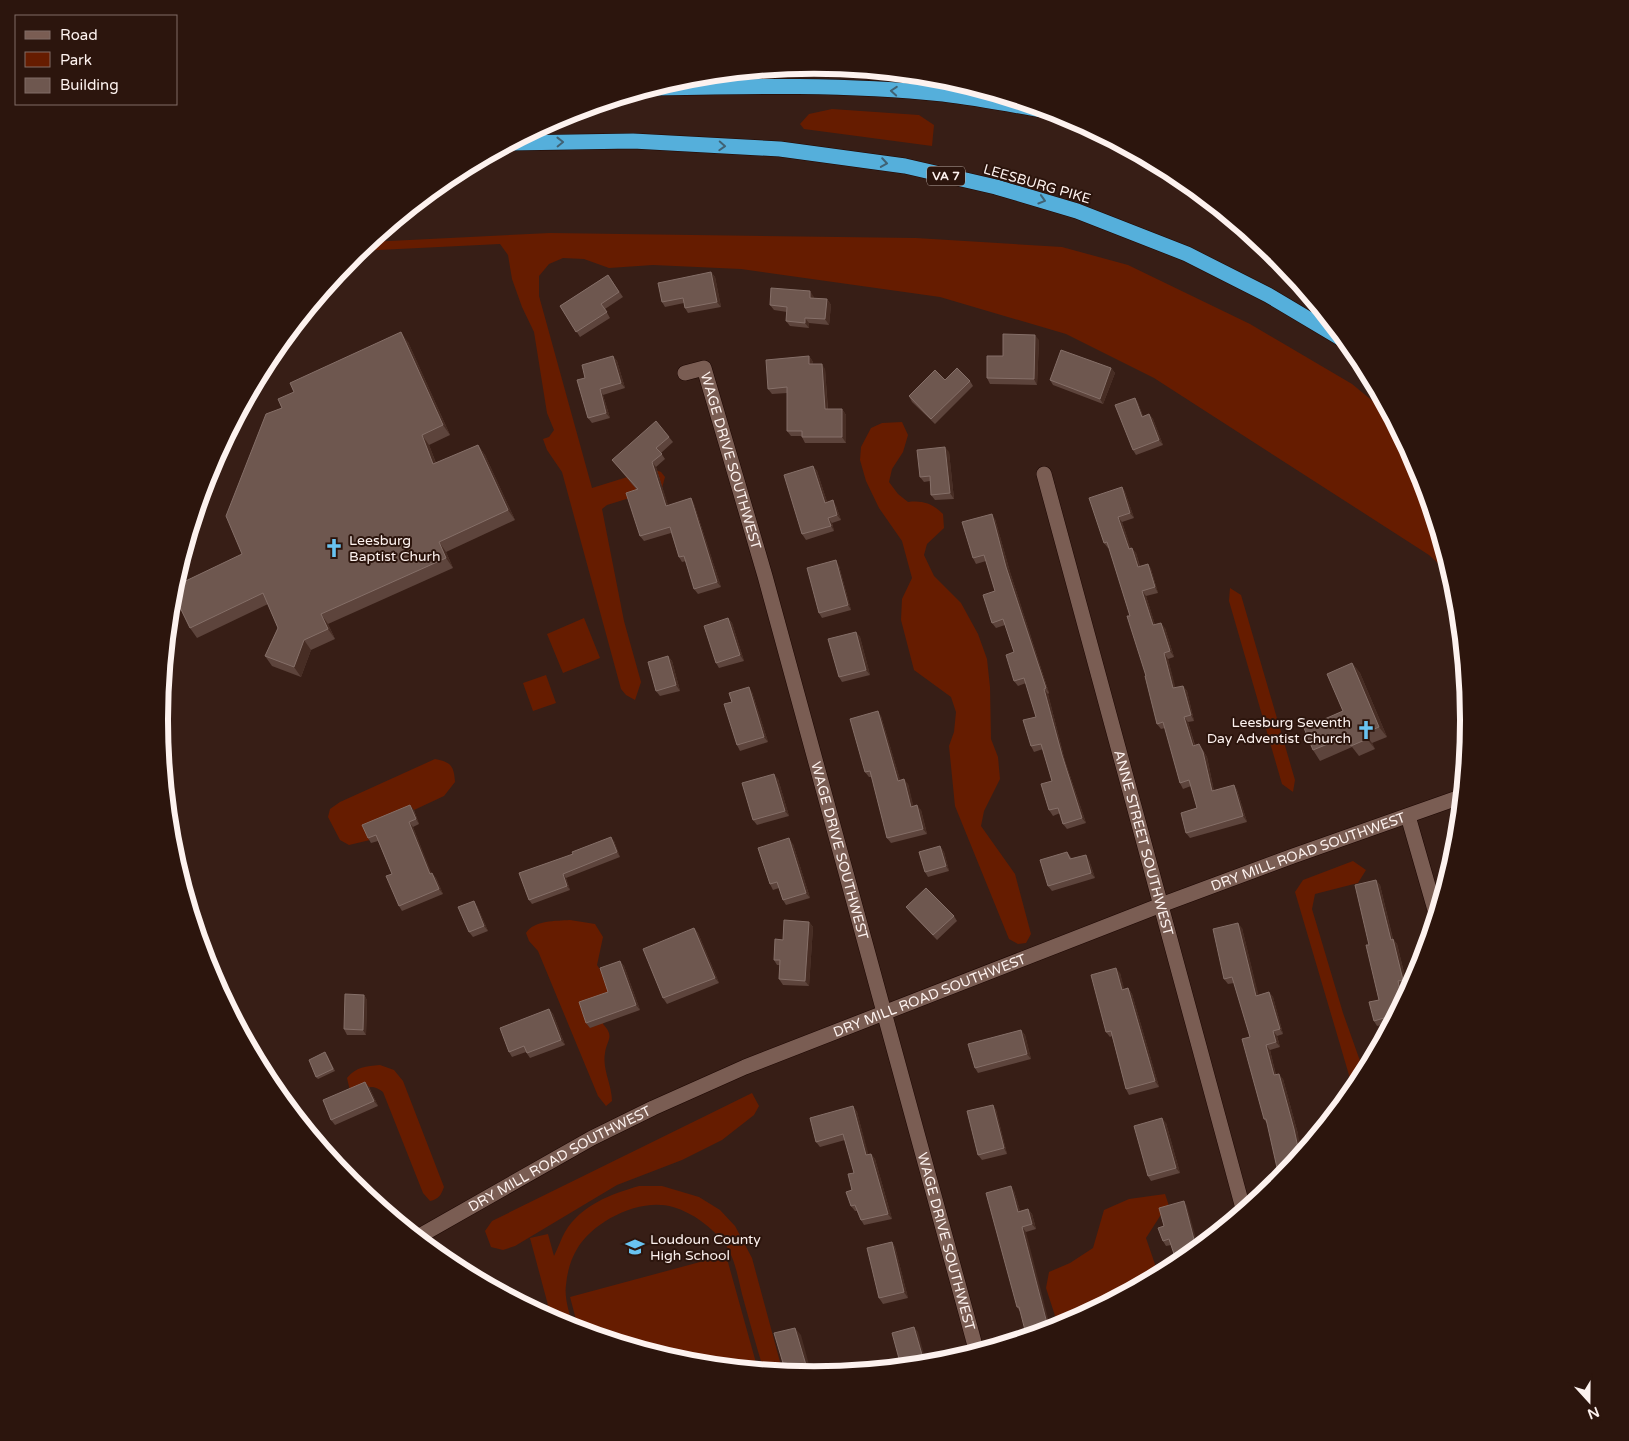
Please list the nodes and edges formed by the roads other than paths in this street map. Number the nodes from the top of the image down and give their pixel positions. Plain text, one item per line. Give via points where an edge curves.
1 (680, 88) edge
2 (1011, 105) edge
3 (523, 143) edge
4 (1332, 333) edge
5 (685, 372) dead end
6 (1044, 474) dead end
7 (1457, 798) edge
8 (1408, 816) junction
9 (1161, 905) junction
10 (1434, 906) edge
11 (885, 1013) junction
12 (1242, 1206) edge
13 (422, 1235) edge
14 (975, 1347) edge

2 -> 1 highway via 961,96 839,87
3 -> 4 highway, LEESBURG PIKE / VA 7 via 633,141 780,149 905,166 996,187 1077,211 1187,254 1268,294
5 - 11 street, WAGE DRIVE SOUTHWEST via 704,368 765,576
6 - 9 street, ANNE STREET SOUTHWEST
7 - 8 street, DRY MILL ROAD SOUTHWEST
8 - 9 street, DRY MILL ROAD SOUTHWEST
8 - 10 street
9 - 11 street, DRY MILL ROAD SOUTHWEST
9 - 12 street, ANNE STREET SOUTHWEST
11 - 13 street, DRY MILL ROAD SOUTHWEST via 745,1067 653,1108 562,1155
11 - 14 street, WAGE DRIVE SOUTHWEST

